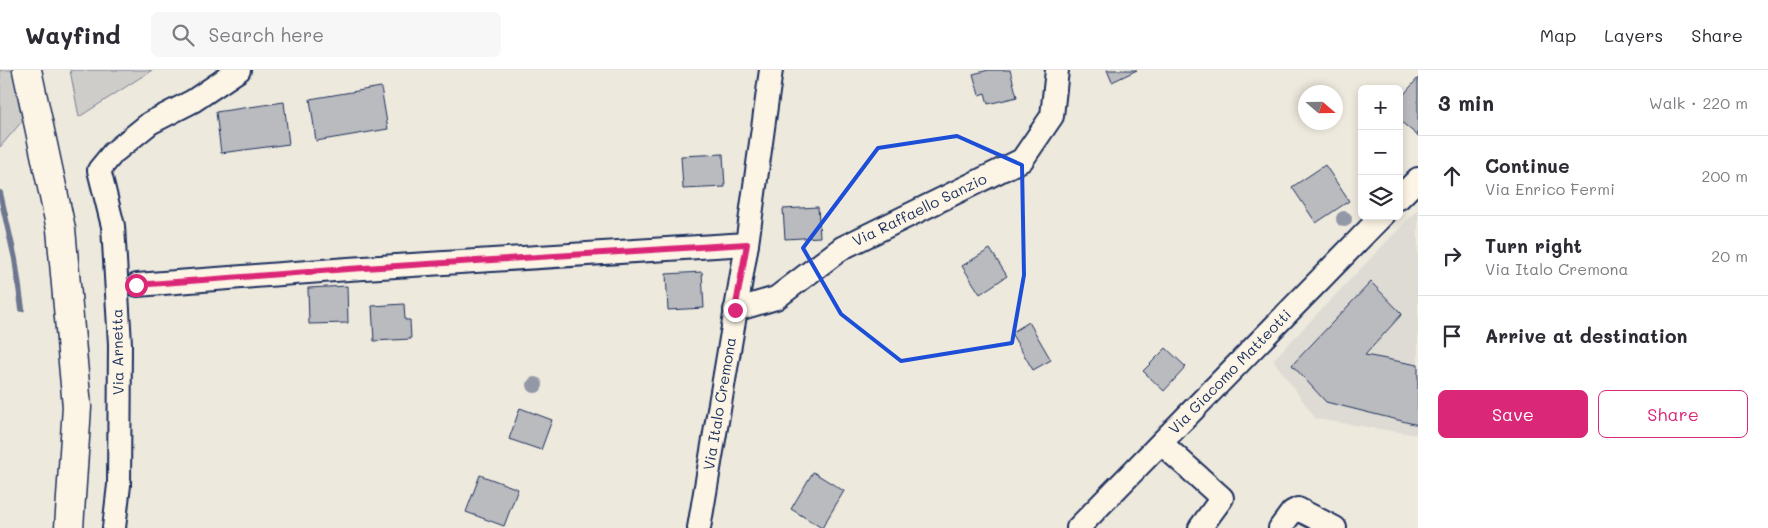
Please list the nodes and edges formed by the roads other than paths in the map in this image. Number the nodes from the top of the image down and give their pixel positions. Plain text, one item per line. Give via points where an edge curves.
1 (27, 70) edge
2 (239, 70) edge
3 (771, 70) edge
4 (1057, 70) edge
5 (1418, 179) edge
6 (1403, 194) edge
7 (1378, 220) edge
8 (747, 244) junction
9 (136, 285) dead end
10 (735, 310) junction
11 (1161, 444) junction
12 (69, 528) edge
13 (114, 528) edge
14 (699, 528) edge
15 (1078, 528) edge
16 (1200, 528) edge
17 (1280, 528) edge
18 (1336, 528) edge

1 - 12 main road via 61,229 77,408
2 - 13 street, Via Arnetta via 194,101 150,123 113,153 99,170 113,226 120,344 119,485
3 - 8 street, Via Italo Cremona
4 - 10 street, Via Raffaello Sanzio via 1052,116 1022,160 842,248 776,298
5 - 6 street
7 - 11 street, Via Giacomo Matteotti
8 - 9 street
8 - 10 street, Via Italo Cremona
10 - 14 street, Via Italo Cremona
11 - 15 street, Via Giacomo Matteotti
11 - 16 street via 1222,498
17 - 18 street via 1298,509

